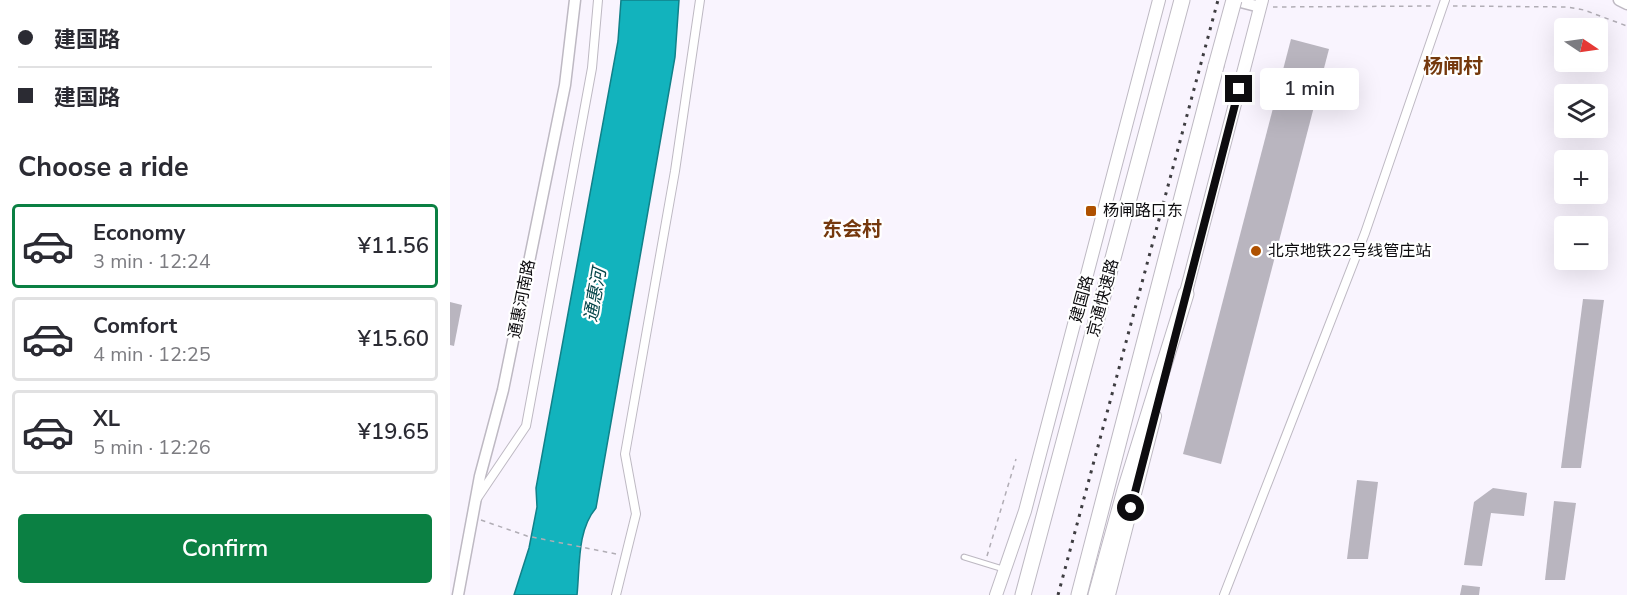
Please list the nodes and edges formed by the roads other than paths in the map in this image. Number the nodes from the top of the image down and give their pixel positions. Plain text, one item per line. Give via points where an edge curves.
1 (575, 0) edge
2 (598, 0) edge
3 (700, 0) edge
4 (1160, 0) edge
5 (1182, 0) edge
6 (1234, 0) edge
7 (1444, 0) edge
8 (1619, 0) edge
9 (1261, 3) edge
10 (1627, 3) edge
11 (1186, 294) junction
12 (475, 502) junction
13 (964, 556) dead end
14 (1006, 570) junction
15 (458, 595) edge
16 (616, 595) edge
17 (996, 595) edge
18 (1023, 595) edge
19 (1079, 595) edge
20 (1096, 595) edge
21 (1109, 595) edge
22 (1224, 595) edge

1 - 12 street, 通惠河南路 via 565,85 503,390
2 - 12 street via 591,68 526,426
3 - 16 street via 675,171 625,454 636,514
4 - 14 main road, 建国路
5 - 18 highway, 京通快速路
6 - 9 street
6 - 19 highway, bridge
7 - 22 street via 1365,233
8 - 10 street
9 - 11 main road
11 - 20 highway
11 - 21 main road
12 - 15 street, 通惠河南路
13 - 14 lane
14 - 17 main road, 建国路

